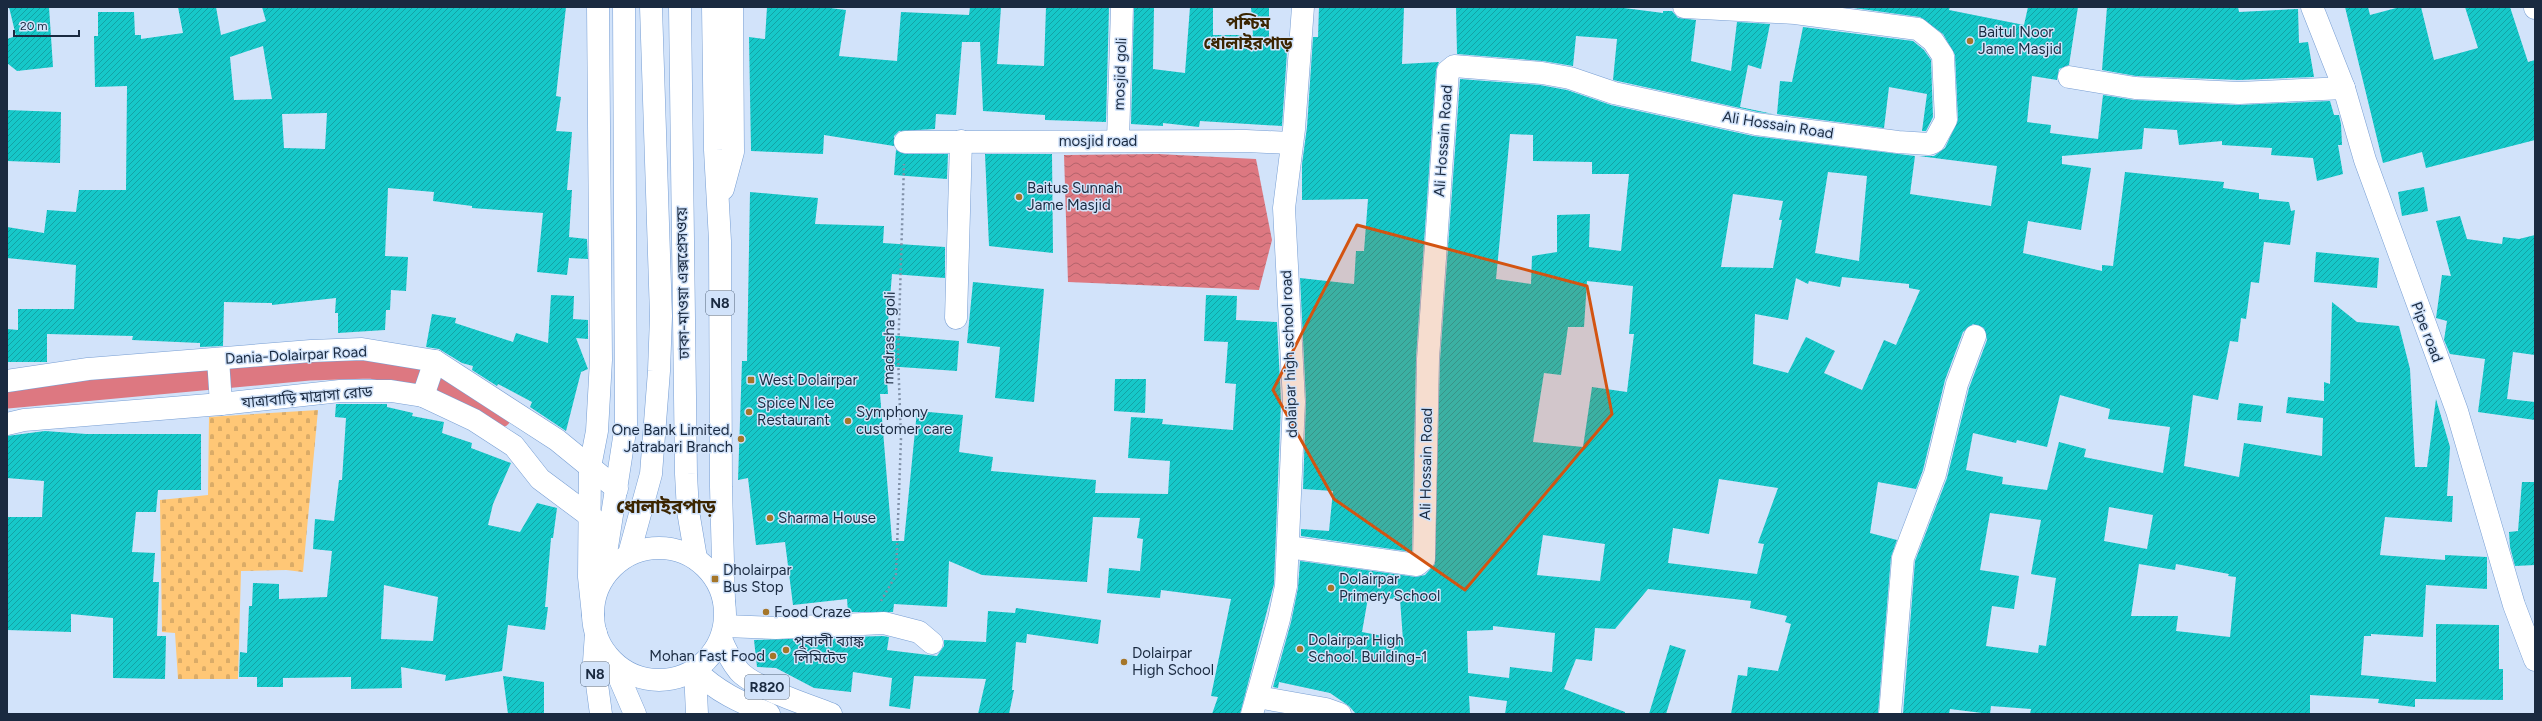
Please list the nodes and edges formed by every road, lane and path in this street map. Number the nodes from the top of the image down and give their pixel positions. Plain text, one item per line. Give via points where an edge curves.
1 (598, 7) edge
2 (624, 7) edge
3 (651, 7) edge
4 (680, 7) edge
5 (713, 7) edge
6 (732, 7) edge
7 (1122, 7) edge
8 (1302, 7) edge
9 (1684, 7) edge
10 (2312, 7) edge
11 (2069, 77) dead end
12 (2344, 88) junction
13 (1118, 140) junction
14 (961, 141) junction
15 (905, 142) joint
16 (1292, 143) junction
17 (718, 204) junction
18 (956, 318) dead end
19 (1975, 336) dead end
20 (218, 359) junction
21 (435, 361) junction
22 (7, 381) edge
23 (423, 396) junction
24 (221, 404) junction
25 (7, 424) edge
26 (590, 467) junction
27 (617, 489) junction
28 (590, 516) junction
29 (609, 530) junction
30 (1288, 547) junction
31 (629, 554) junction
32 (696, 558) junction
33 (602, 579) junction
34 (724, 600) junction
35 (868, 623) junction
36 (594, 624) junction
37 (723, 632) junction
38 (932, 643) dead end
39 (2535, 660) edge
40 (612, 661) junction
41 (695, 670) junction
42 (728, 705) edge
43 (1255, 706) edge
44 (599, 711) edge
45 (634, 714) edge
46 (697, 714) edge
47 (769, 714) edge
48 (831, 714) edge
49 (1340, 714) edge
50 (1890, 714) edge

1 - 26 main road via 601,360 597,431
2 - 27 main road, N8 via 626,425
3 - 31 main road, ঢাকা-মাওয়া এক্সপ্রেসওয়ে via 661,316 659,371 651,474
4 - 32 main road, ঢাকা-মাওয়া এক্সপ্রেসওয়ে via 686,474 688,511
5 - 17 main road, N8
6 - 17 main road via 733,152
7 - 13 main road, mosjid goli
8 - 16 main road, dolaipar high school road
9 - 30 main road, Ali Hossain Road via 1795,13 1918,29 1933,41 1943,56 1946,120 1934,142 1929,144 1756,124 1614,93 1570,78 1542,73 1454,66 1450,68 1439,177 1428,359 1424,559 1417,566
10 - 12 main road, Pipe road
11 - 12 main road via 2135,88 2238,93
12 - 39 main road, Pipe road via 2368,167 2456,411 2514,605
13 - 14 main road, mosjid road
13 - 16 main road, mosjid road
14 - 15 main road, mosjid road
14 - 18 main road
15 - 35 path, madrasha goli via 898,356 901,438 896,575
16 - 30 main road, dolaipar high school road via 1284,208 1294,402
17 - 34 main road, N8
19 - 50 main road via 1957,384 1936,474 1903,558
20 - 21 main road, Dania-Dolairpar Road via 362,349
20 - 22 main road, Dania-Dolairpar Road via 88,369
20 - 24 main road
21 - 23 main road
21 - 26 main road, Dania-Dolairpar Road via 557,440
23 - 24 main road, যাত্রাবাড়ি মাদ্রাসা রোড via 391,391 340,391
23 - 28 main road, যাত্রাবাড়ি মাদ্রাসা রোড via 474,420 514,446 540,479
24 - 25 main road, যাত্রাবাড়ি মাদ্রাসা রোড via 24,420
26 - 27 main road, Dania-Dolairpar Road
26 - 28 main road
27 - 29 main road, N8
28 - 29 main road, যাত্রাবাড়ি মাদ্রাসা রোড
28 - 36 main road via 589,578
29 - 33 main road, N8
30 - 43 main road, dolaipar high school road via 1283,605
31 - 32 main road, N8 via 658,547 672,548
31 - 33 main road, N8 via 614,565
32 - 34 main road, N8 via 705,564 718,582
33 - 36 main road, N8 via 595,597
34 - 37 main road, N8
35 - 37 main road
35 - 38 main road via 899,625 919,632
36 - 40 main road, N8 via 602,648
36 - 44 main road, N8 via 594,662
37 - 41 main road, N8 via 710,657
37 - 42 main road
37 - 48 main road, R820 via 730,659 740,672 785,696
40 - 41 main road, N8 via 631,673 656,680 670,679
40 - 45 main road
41 - 42 main road
41 - 46 main road
42 - 47 main road, R820
43 - 49 main road via 1326,709

